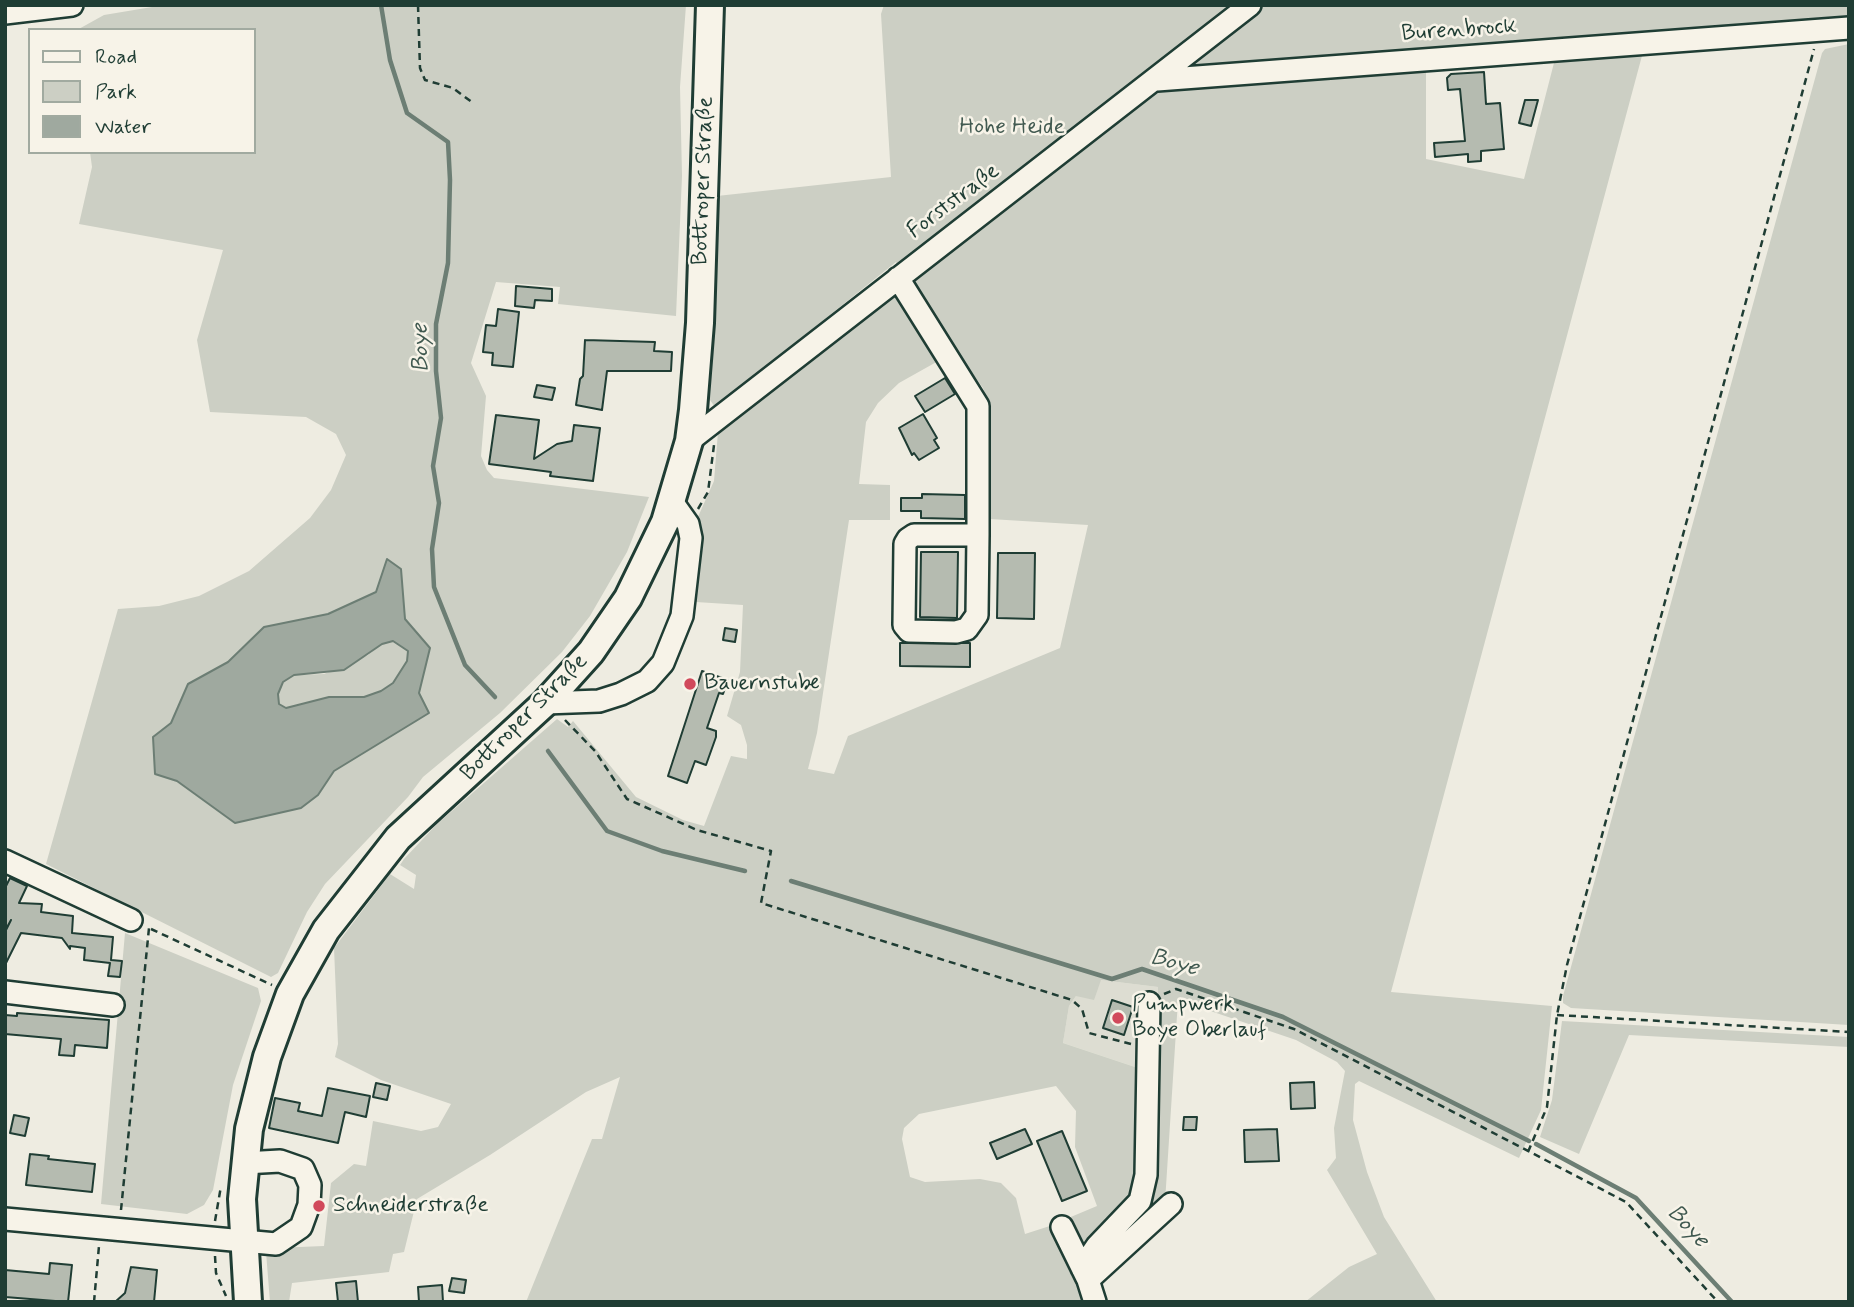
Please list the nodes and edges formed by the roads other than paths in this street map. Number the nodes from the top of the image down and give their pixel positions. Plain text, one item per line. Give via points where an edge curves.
1 (72, 5) edge
2 (710, 5) edge
3 (1250, 5) edge
4 (5, 13) edge
5 (1849, 28) edge
6 (1157, 80) junction
7 (898, 278) junction
8 (689, 441) junction
9 (671, 500) junction
10 (978, 535) junction
11 (557, 706) junction
12 (5, 861) edge
13 (131, 920) dead end
14 (5, 992) edge
15 (1155, 1000) road end
16 (113, 1005) dead end
17 (244, 1163) junction
18 (1171, 1204) dead end
19 (5, 1219) edge
20 (1062, 1227) dead end
21 (243, 1242) junction
22 (1085, 1274) junction
23 (248, 1302) edge
24 (1095, 1302) edge

1 - 4 street
2 - 8 main road, Bottroper Straße via 700,323
3 - 6 street, Forststraße
5 - 6 street, Burenbrock
6 - 7 street, Forststraße
7 - 8 street, Forststraße
7 - 10 street via 978,406
8 - 9 main road, Bottroper Straße
9 - 11 main road, Bottroper Straße via 628,598
9 - 11 street via 688,524 691,538 682,617 663,663 647,681 621,694
10 - 10 street via 914,535 908,539 904,625 909,631 956,632 973,624
11 - 17 main road, Bottroper Straße via 398,838 326,930 290,994 256,1091
12 - 13 street
14 - 16 street
15 - 22 street via 1148,1043 1146,1175 1140,1201 1097,1246
17 - 21 main road, Bottroper Straße
17 - 21 street via 280,1161 303,1169 310,1185 301,1227 276,1244
18 - 22 street
19 - 21 street
20 - 22 street
21 - 23 main road, Bottroper Straße
22 - 24 street

